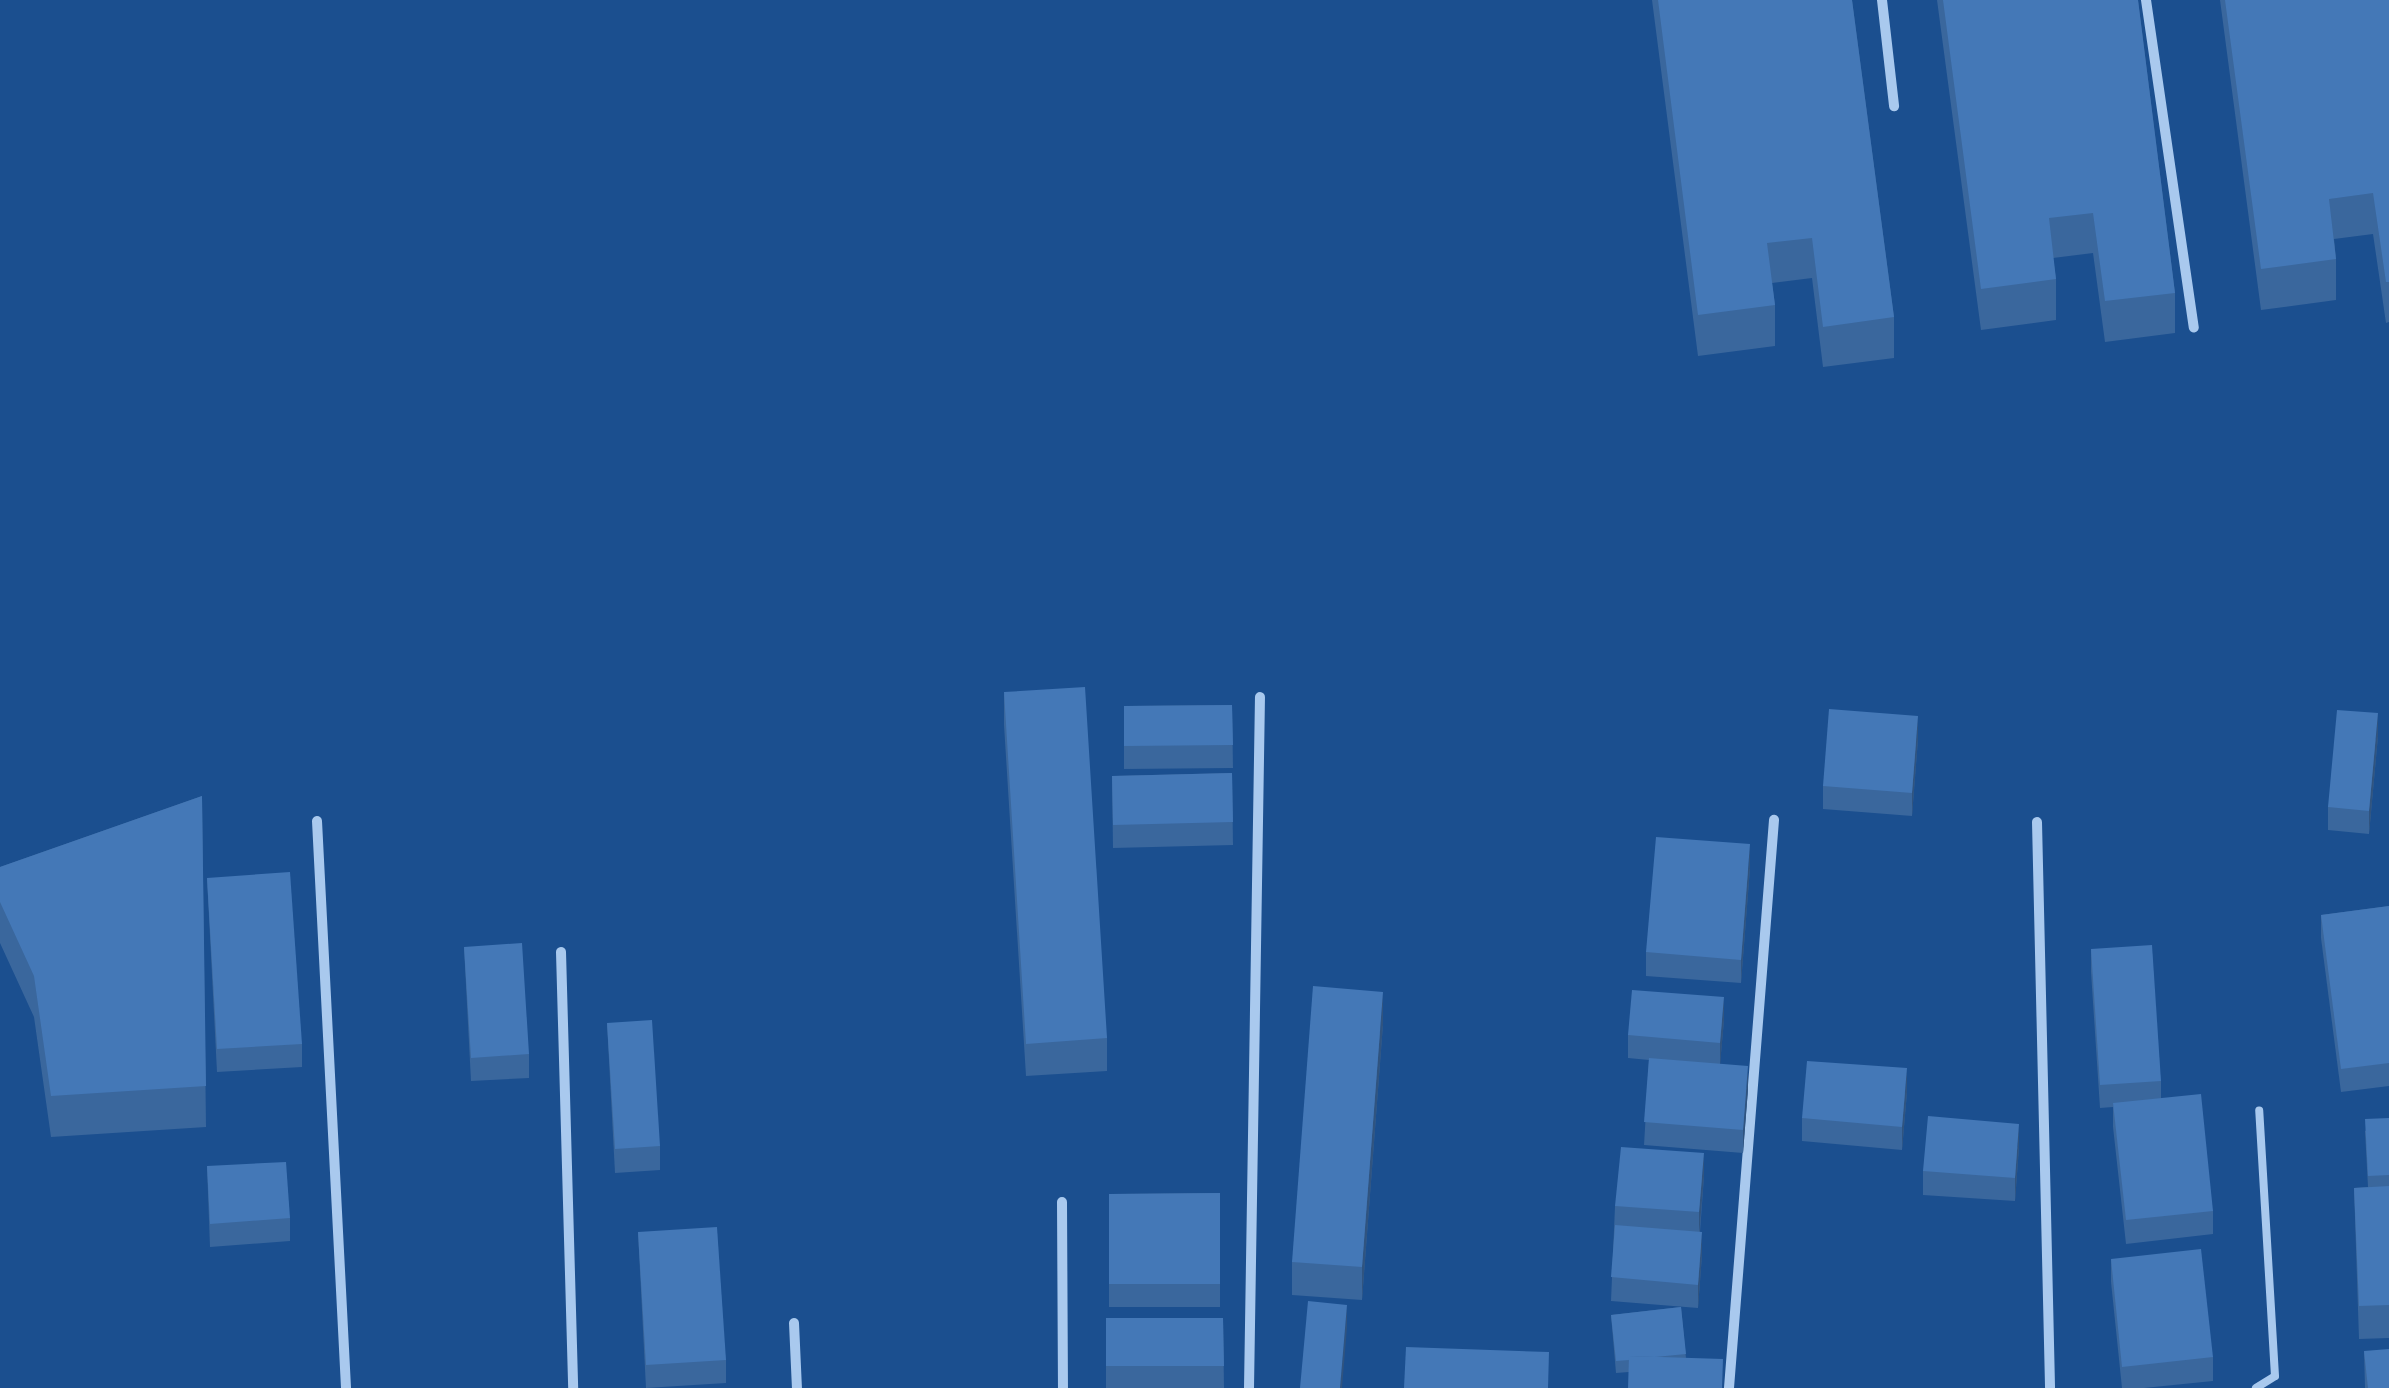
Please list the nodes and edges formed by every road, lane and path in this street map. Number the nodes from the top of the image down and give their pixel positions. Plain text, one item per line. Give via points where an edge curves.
1 (1882, 0) edge
2 (2146, 0) edge
3 (1894, 106) dead end
4 (2194, 328) dead end
5 (1260, 697) dead end
6 (1774, 820) dead end
7 (317, 821) dead end
8 (2037, 822) dead end
9 (561, 952) dead end
10 (2259, 1110) dead end
11 (1062, 1202) dead end
12 (794, 1323) dead end
13 (346, 1388) edge
14 (574, 1388) edge
15 (797, 1388) edge
16 (1062, 1388) edge
17 (1249, 1388) edge
18 (1729, 1388) edge
19 (2050, 1388) edge
20 (2256, 1388) edge

1 - 3 street
2 - 4 street
5 - 17 street
6 - 18 street
7 - 13 street
8 - 19 street
9 - 14 street
10 - 20 lane via 2274,1376
11 - 16 street
12 - 15 street

